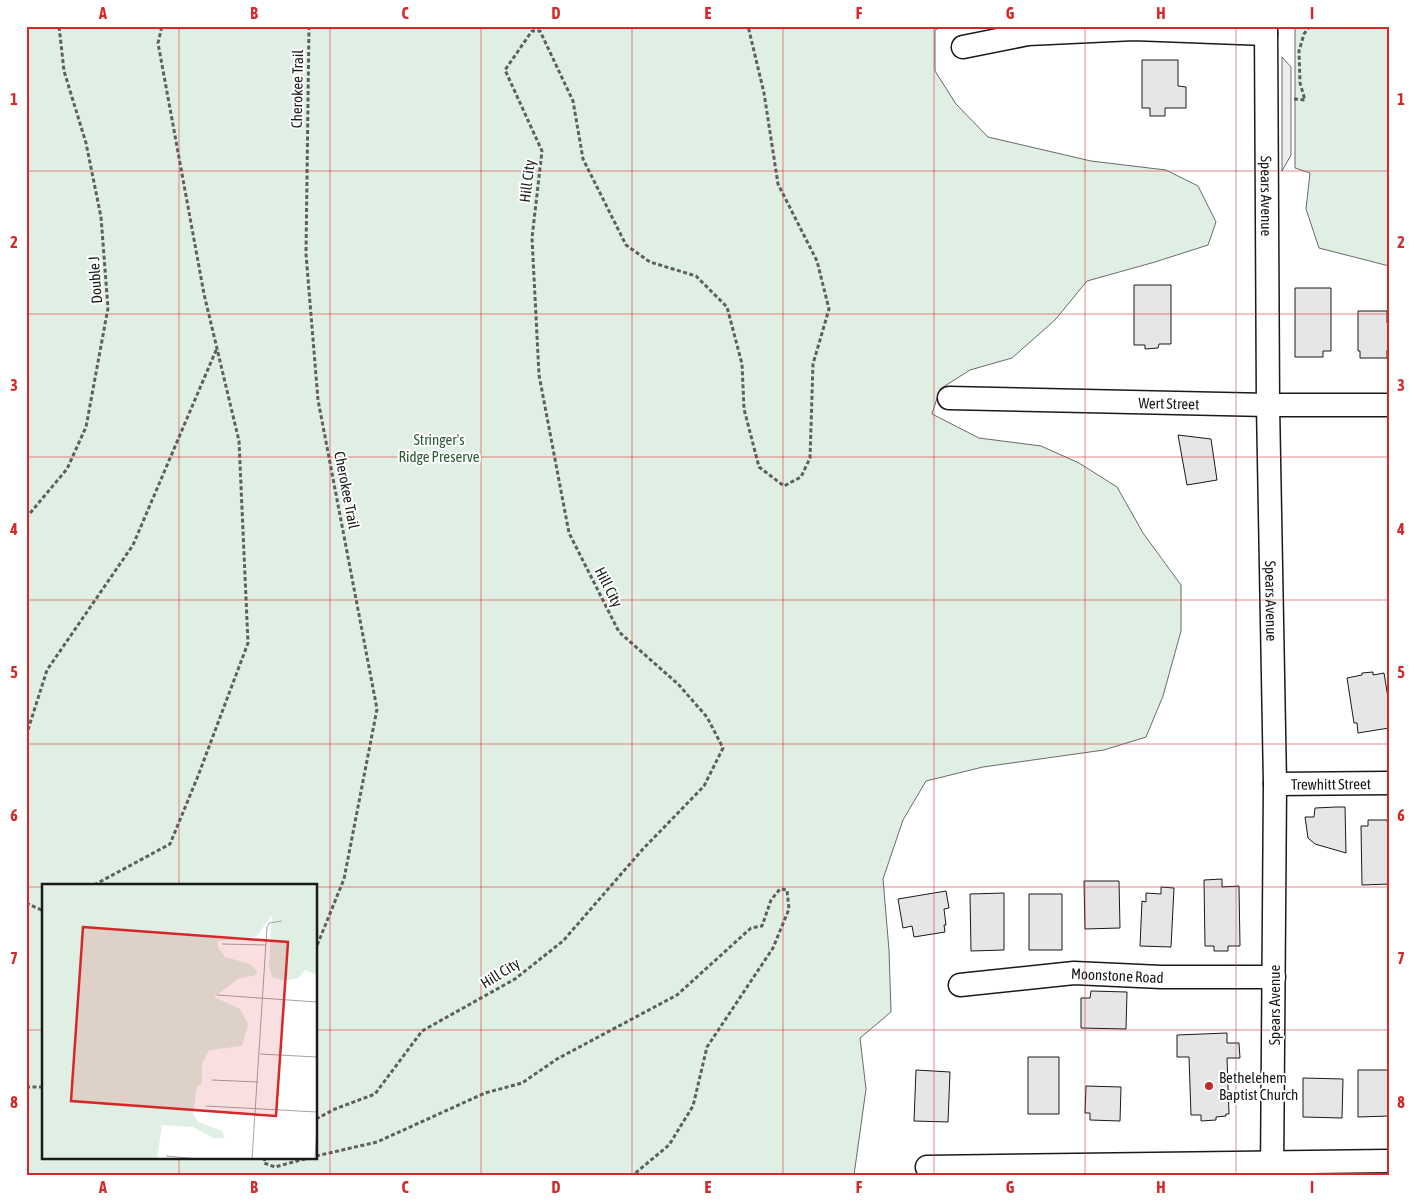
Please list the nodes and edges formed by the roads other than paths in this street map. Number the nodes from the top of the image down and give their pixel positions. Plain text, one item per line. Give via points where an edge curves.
1 (1266, 30) edge
2 (963, 48) dead end
3 (949, 398) dead end
4 (1268, 405) junction
5 (1389, 405) edge
6 (1389, 783) edge
7 (1275, 784) junction
8 (1274, 977) junction
9 (960, 984) dead end
10 (1389, 1161) edge
11 (927, 1167) dead end
12 (1272, 1169) edge

1 - 2 street via 1124,29 1028,34
1 - 4 street, Spears Avenue
3 - 4 street, Wert Street
4 - 5 street, Wert Street
4 - 7 street, Spears Avenue
6 - 7 street, Trewhitt Street
7 - 8 street, Spears Avenue
8 - 9 street, Moonstone Road via 1074,973
8 - 12 street, Spears Avenue
10 - 12 street
11 - 12 street

